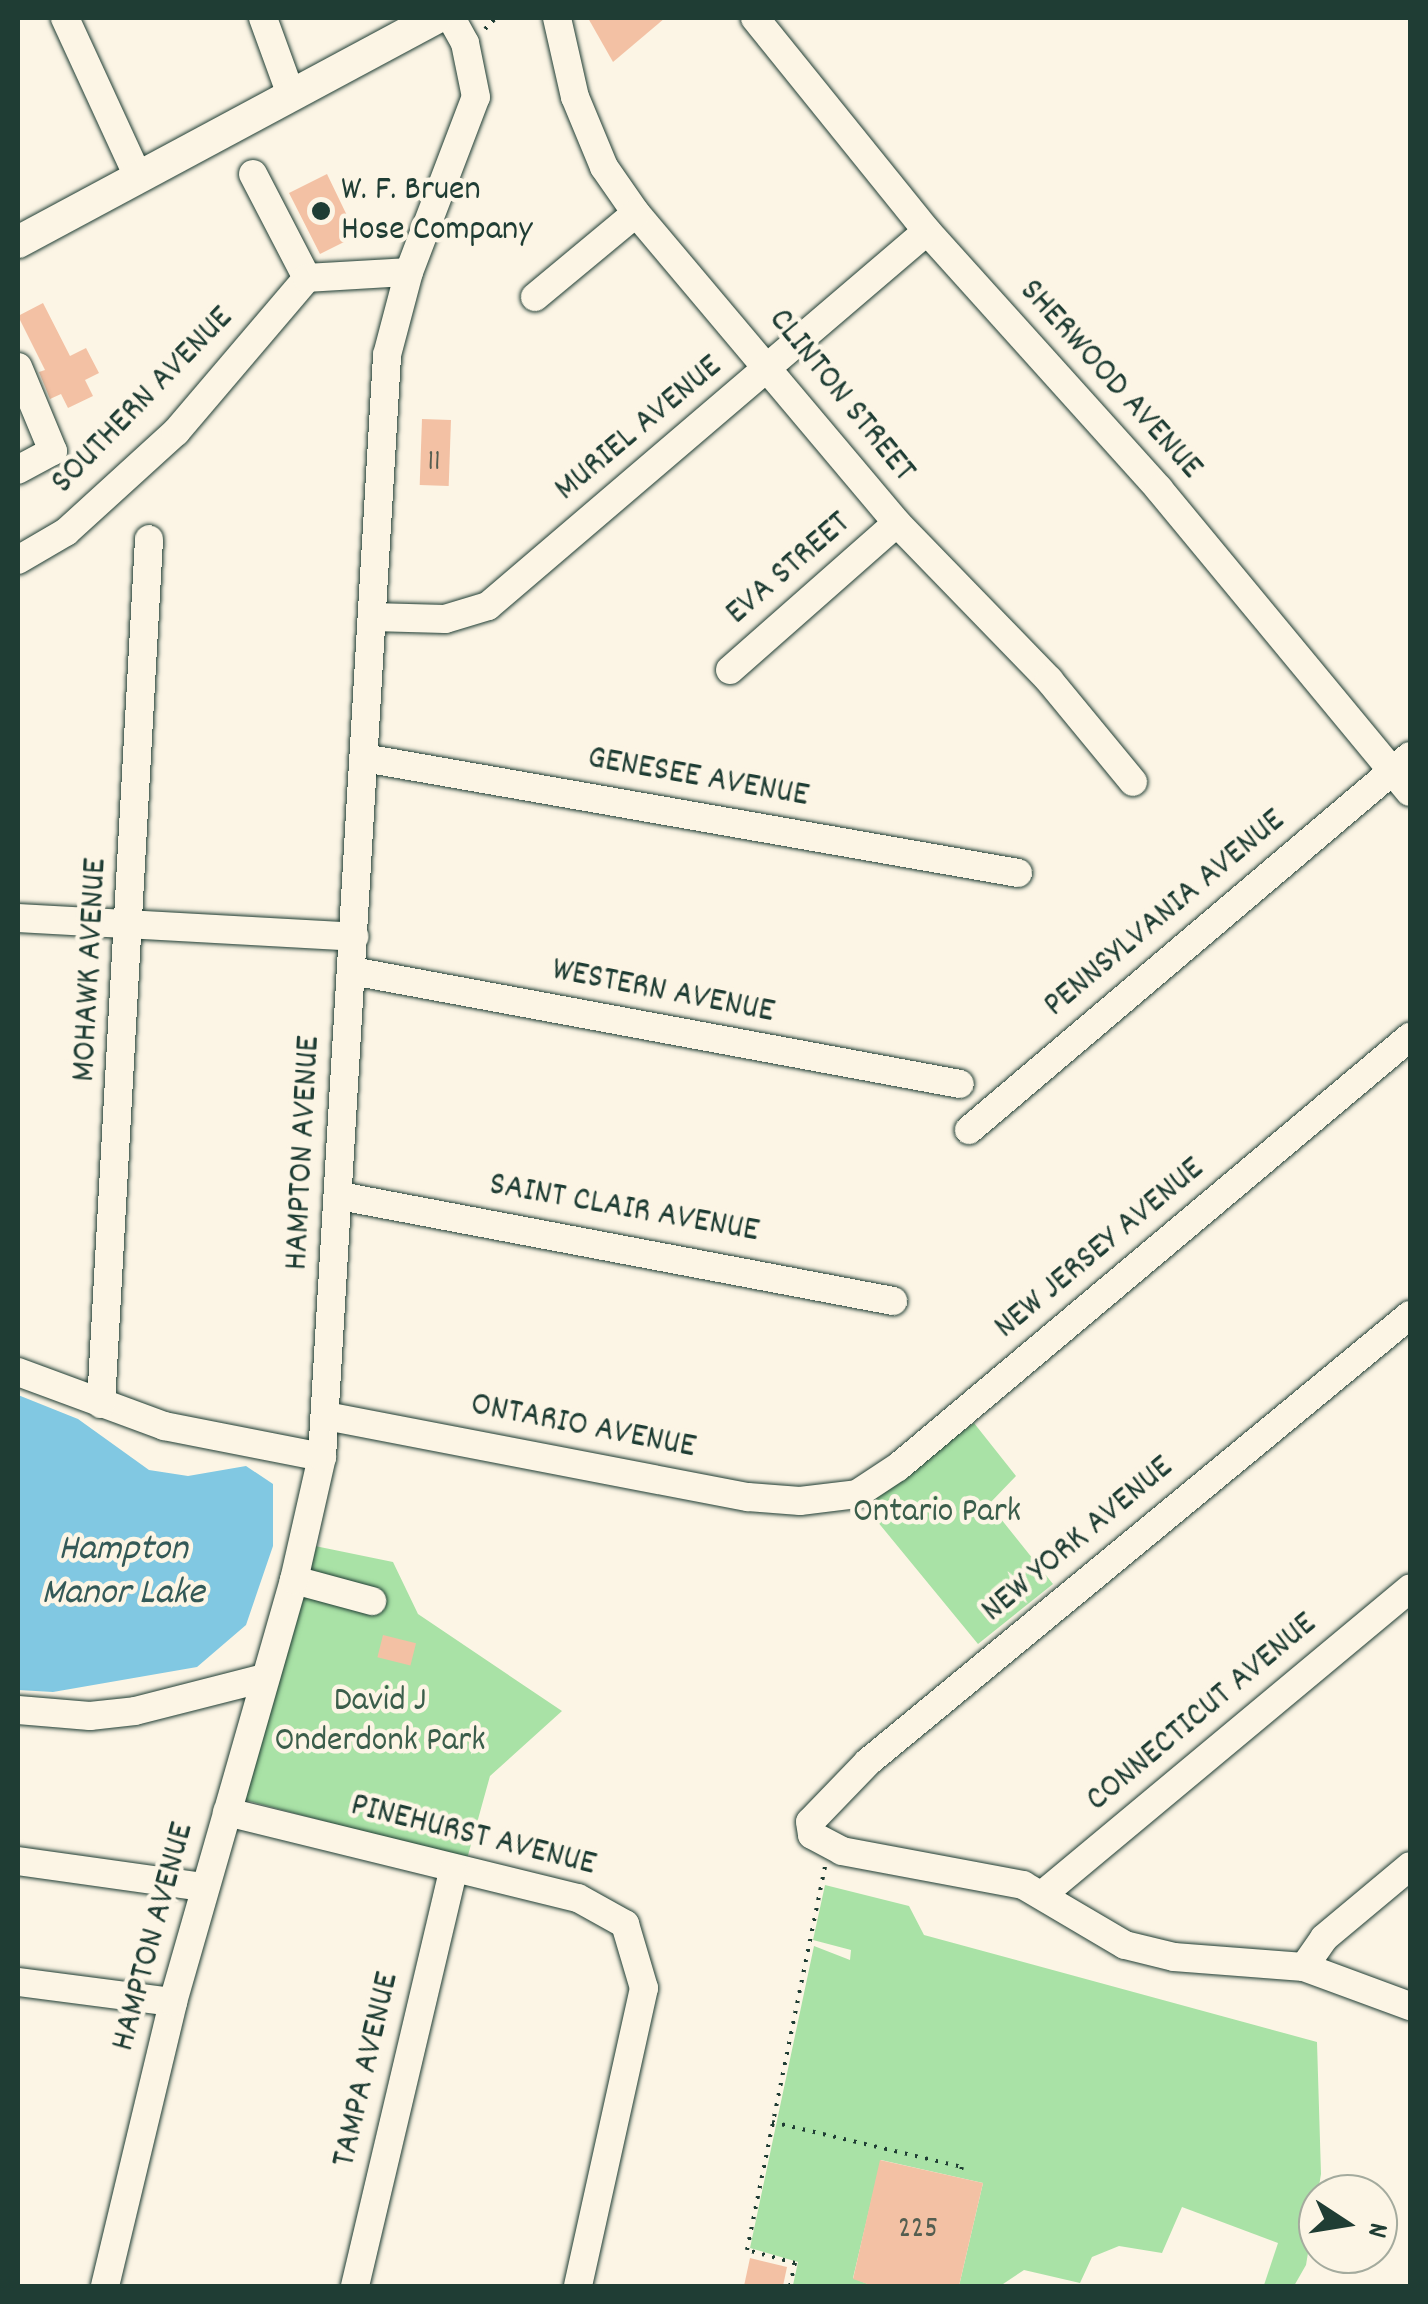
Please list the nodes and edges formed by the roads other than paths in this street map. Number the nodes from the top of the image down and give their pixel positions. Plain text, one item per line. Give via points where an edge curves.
1 (65, 18) edge
2 (262, 18) edge
3 (435, 18) edge
4 (451, 18) edge
5 (557, 18) edge
6 (755, 18) edge
7 (394, 27) edge
8 (291, 95) junction
9 (253, 174) dead end
10 (138, 177) junction
11 (636, 214) junction
12 (928, 231) junction
13 (18, 242) edge
14 (409, 272) junction
15 (306, 278) junction
16 (535, 297) dead end
17 (18, 367) edge
18 (771, 367) junction
19 (18, 470) edge
20 (897, 523) junction
21 (148, 539) dead end
22 (18, 560) edge
23 (372, 616) junction
24 (730, 670) dead end
25 (364, 758) junction
26 (1405, 772) edge
27 (1132, 782) dead end
28 (1018, 873) dead end
29 (18, 918) edge
30 (132, 925) junction
31 (354, 937) junction
32 (352, 971) junction
33 (1410, 1037) edge
34 (960, 1084) dead end
35 (970, 1130) dead end
36 (340, 1196) junction
37 (893, 1300) dead end
38 (1410, 1314) edge
39 (18, 1372) edge
40 (101, 1404) junction
41 (326, 1416) junction
42 (322, 1457) junction
43 (827, 1499) joint
44 (294, 1580) junction
45 (1410, 1588) edge
46 (372, 1601) dead end
47 (264, 1678) junction
48 (18, 1710) edge
49 (227, 1812) junction
50 (18, 1861) edge
51 (1410, 1866) edge
52 (453, 1871) junction
53 (204, 1887) junction
54 (1042, 1895) junction
55 (1304, 1967) junction
56 (18, 1982) edge
57 (172, 2002) junction
58 (1410, 2006) edge
59 (105, 2286) edge
60 (355, 2286) edge
61 (578, 2286) edge

1 - 10 street
2 - 8 street
3 - 7 main road
4 - 14 street, HAMPTON AVENUE via 465,43 476,97
5 - 11 street, CLINTON STREET via 575,96 604,167
6 - 12 street, SHERWOOD AVENUE
7 - 8 main road
8 - 10 main road
9 - 15 street
10 - 13 main road
11 - 16 street
11 - 18 street, CLINTON STREET
12 - 18 street, MURIEL AVENUE
12 - 26 street, SHERWOOD AVENUE
14 - 15 street
14 - 23 street, HAMPTON AVENUE via 387,355
15 - 22 street, SOUTHERN AVENUE via 176,432 66,532
17 - 19 street via 53,451
18 - 20 street, CLINTON STREET
18 - 23 street, MURIEL AVENUE via 488,606 445,619
20 - 24 street, EVA STREET
20 - 27 street, CLINTON STREET via 1049,680
21 - 30 street, MOHAWK AVENUE
23 - 25 street, HAMPTON AVENUE
25 - 28 street, GENESEE AVENUE
25 - 31 street, HAMPTON AVENUE
26 - 35 street, PENNSYLVANIA AVENUE
29 - 30 street
30 - 31 street
30 - 40 street, MOHAWK AVENUE
31 - 32 street, HAMPTON AVENUE
32 - 34 street, WESTERN AVENUE
32 - 36 street, HAMPTON AVENUE
33 - 43 street, NEW JERSEY AVENUE via 898,1467 857,1494
36 - 37 street, SAINT CLAIR AVENUE
36 - 41 street, HAMPTON AVENUE
38 - 54 street, NEW YORK AVENUE via 813,1813 822,1841 1023,1885
39 - 40 street
40 - 42 street via 164,1426
41 - 42 street, HAMPTON AVENUE
41 - 43 street, ONTARIO AVENUE via 748,1497
42 - 44 street, HAMPTON AVENUE
44 - 46 street
44 - 47 street, HAMPTON AVENUE
45 - 54 street, CONNECTICUT AVENUE
47 - 48 street via 135,1711 90,1716
47 - 49 street, HAMPTON AVENUE
49 - 52 street, PINEHURST AVENUE
49 - 53 street, HAMPTON AVENUE
50 - 53 street
51 - 55 street via 1324,1938
52 - 60 street, TAMPA AVENUE
52 - 61 street, PINEHURST AVENUE via 603,1906 625,1924 639,1958 640,2017
53 - 57 street, HAMPTON AVENUE
54 - 55 street via 1078,1923 1125,1946 1174,1958
55 - 58 street
56 - 57 street
57 - 59 street, HAMPTON AVENUE

